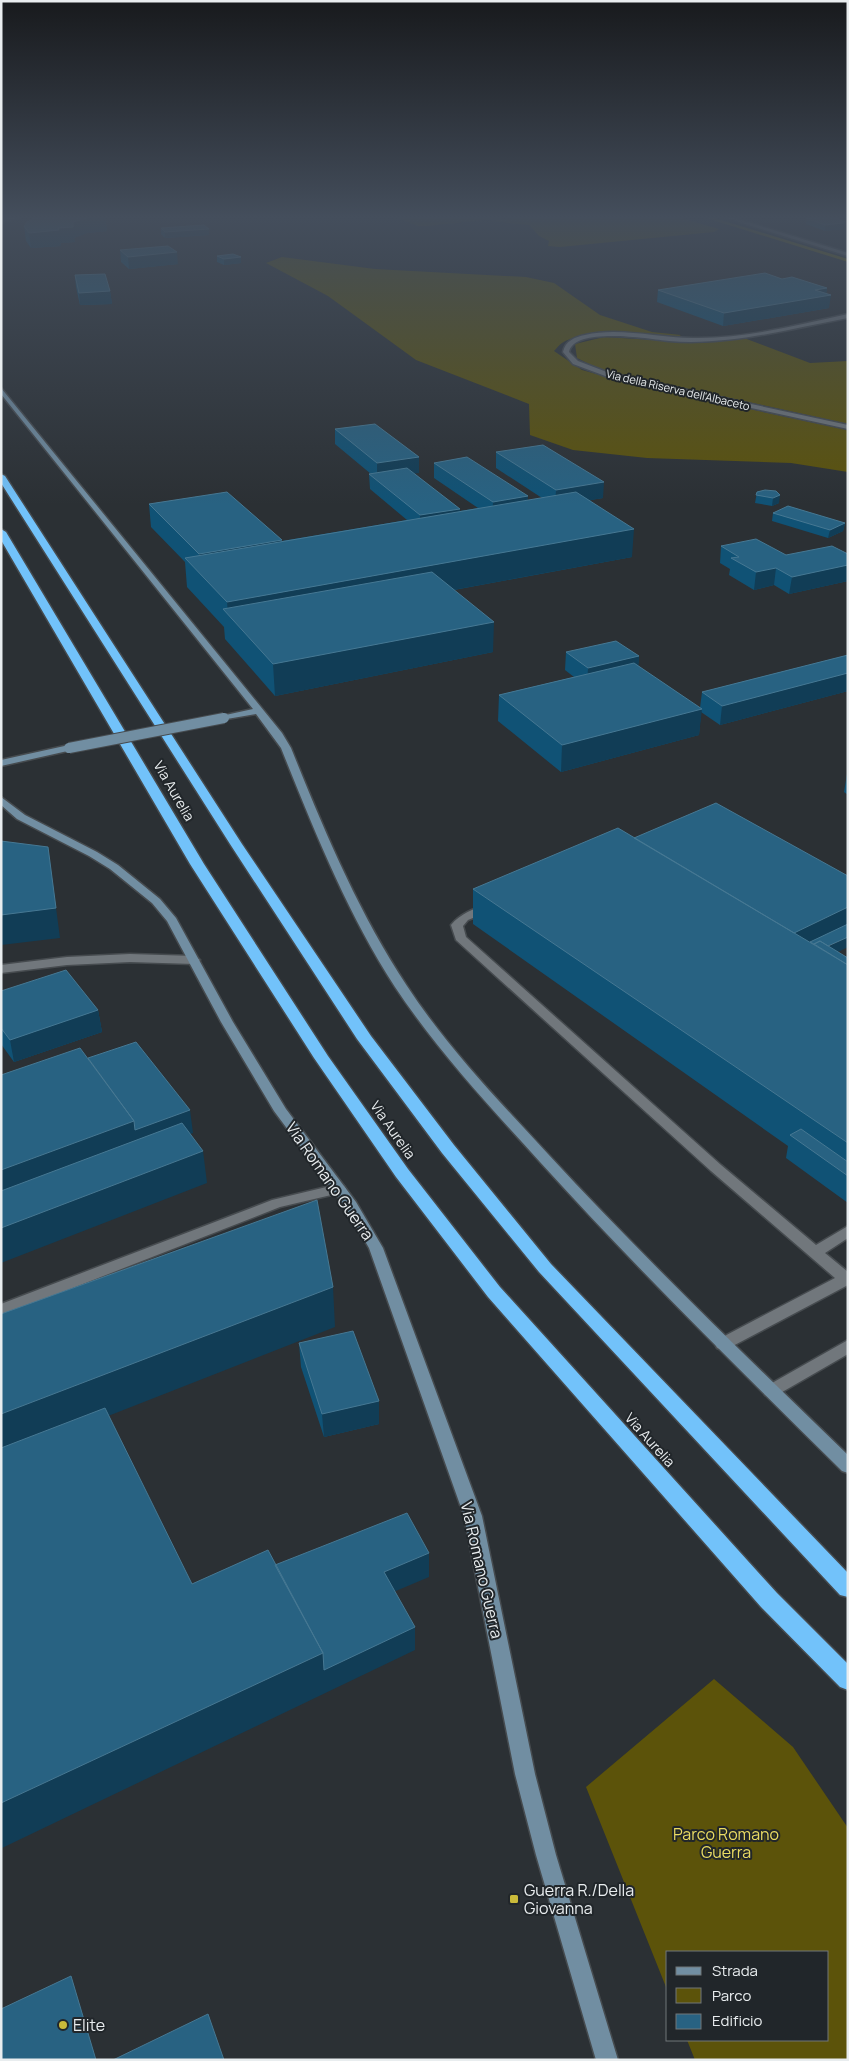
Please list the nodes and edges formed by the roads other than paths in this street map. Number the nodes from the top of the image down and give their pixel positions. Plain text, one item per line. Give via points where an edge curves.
1 (848, 316) edge
2 (1, 390) edge
3 (848, 427) edge
4 (1, 476) edge
5 (1, 532) edge
6 (260, 710) junction
7 (1, 763) edge
8 (1, 800) edge
9 (501, 904) edge
10 (194, 960) junction
11 (1, 969) edge
12 (339, 1189) junction
13 (848, 1231) edge
14 (815, 1253) junction
15 (847, 1279) edge
16 (1, 1310) edge
17 (723, 1344) junction
18 (848, 1346) edge
19 (771, 1391) junction
20 (848, 1466) edge
21 (848, 1588) edge
22 (848, 1680) edge
23 (606, 2060) edge

1 - 3 street, Via della Riserva dell'Albaceto via 709,340 596,335 573,341 566,351 567,356 576,362 608,375
2 - 6 street
4 - 21 highway, Via Aurelia via 365,1039 442,1141 545,1268
5 - 22 highway, Via Aurelia via 197,864 322,1058 402,1173 494,1292 769,1600
6 - 7 street, bridge
6 - 17 street via 286,748 329,855 365,928 427,1023 563,1180
8 - 10 street via 21,817 114,867 156,901 172,920
9 - 14 street via 464,918 457,925 460,938
10 - 11 street via 130,958
10 - 12 street, Via Romano Guerra via 227,1022 281,1110
12 - 16 street via 277,1203
12 - 23 street, Via Romano Guerra via 376,1248 473,1516 525,1774
13 - 14 street
14 - 15 street
15 - 17 street
17 - 19 street
18 - 19 street
19 - 20 street

